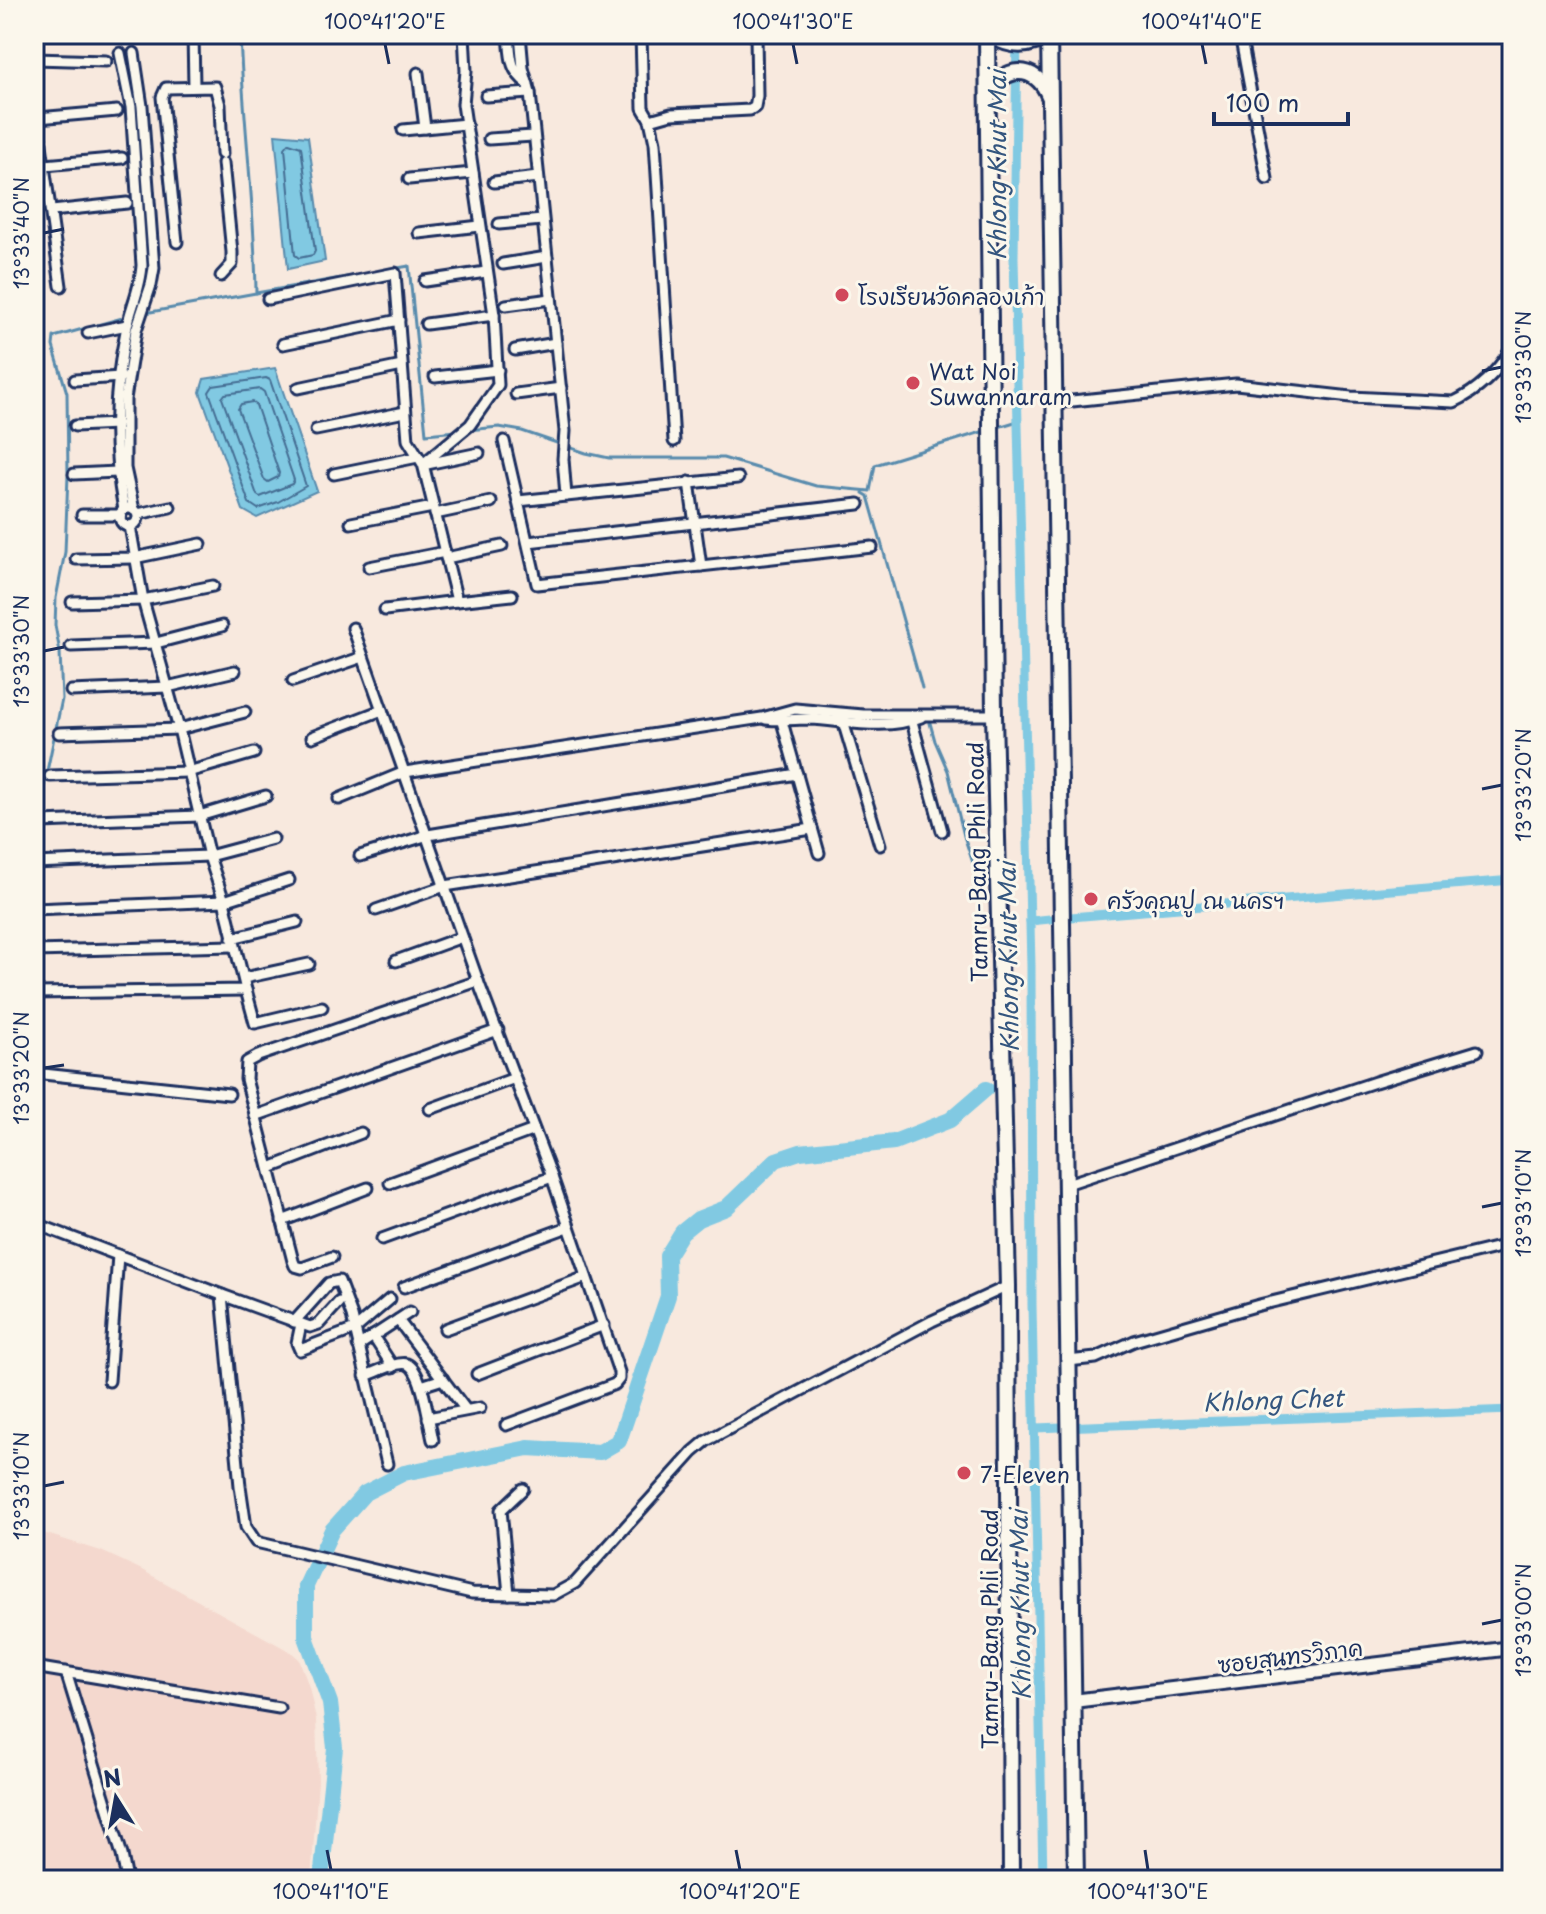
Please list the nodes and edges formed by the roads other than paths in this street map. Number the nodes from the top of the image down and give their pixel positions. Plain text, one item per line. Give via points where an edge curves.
1 (193, 34) edge
2 (464, 34) edge
3 (509, 34) edge
4 (520, 34) edge
5 (641, 34) edge
6 (756, 34) edge
7 (980, 34) edge
8 (1049, 34) edge
9 (992, 36) edge
10 (1035, 39) edge
11 (1242, 45) dead end
12 (987, 52) junction
13 (34, 59) edge
14 (106, 61) dead end
15 (418, 73) dead end
16 (194, 86) junction
17 (529, 89) junction
18 (34, 95) edge
19 (486, 96) dead end
20 (1049, 96) junction
21 (987, 97) junction
22 (136, 107) junction
23 (117, 111) dead end
24 (38, 118) junction
25 (650, 120) junction
26 (466, 124) junction
27 (425, 128) junction
28 (403, 130) dead end
29 (533, 136) junction
30 (489, 139) dead end
31 (140, 156) junction
32 (122, 158) dead end
33 (45, 165) junction
34 (473, 173) junction
35 (538, 177) junction
36 (409, 179) dead end
37 (1267, 179) dead end
38 (494, 182) dead end
39 (127, 203) dead end
40 (149, 206) junction
41 (138, 207) junction
42 (52, 211) junction
43 (542, 220) junction
44 (499, 224) dead end
45 (480, 226) junction
46 (419, 233) dead end
47 (177, 242) dead end
48 (153, 251) junction
49 (141, 252) junction
50 (547, 257) junction
51 (503, 264) dead end
52 (486, 272) junction
53 (221, 276) dead end
54 (425, 281) dead end
55 (61, 286) dead end
56 (268, 299) dead end
57 (551, 299) junction
58 (506, 305) dead end
59 (494, 315) junction
60 (399, 320) junction
61 (127, 324) junction
62 (426, 324) dead end
63 (88, 333) dead end
64 (556, 343) junction
65 (283, 344) dead end
66 (1512, 348) edge
67 (515, 350) dead end
68 (402, 366) junction
69 (498, 370) junction
70 (435, 377) dead end
71 (122, 378) junction
72 (75, 380) dead end
73 (298, 388) dead end
74 (561, 388) junction
75 (516, 394) dead end
76 (1053, 403) junction
77 (405, 412) junction
78 (119, 424) junction
79 (75, 426) dead end
80 (316, 430) dead end
81 (504, 441) dead end
82 (674, 441) dead end
83 (479, 453) dead end
84 (421, 461) junction
85 (117, 472) junction
86 (74, 474) dead end
87 (334, 474) dead end
88 (738, 478) dead end
89 (689, 482) junction
90 (566, 496) junction
91 (518, 501) junction
92 (491, 502) dead end
93 (859, 504) dead end
94 (170, 507) dead end
95 (434, 510) junction
96 (129, 512) junction
97 (82, 515) dead end
98 (351, 523) dead end
99 (695, 523) junction
100 (528, 542) junction
101 (201, 544) dead end
102 (502, 546) dead end
103 (872, 547) dead end
104 (445, 555) junction
105 (134, 558) junction
106 (76, 559) dead end
107 (701, 566) junction
108 (369, 567) dead end
109 (213, 586) dead end
110 (512, 595) dead end
111 (143, 600) junction
112 (457, 601) junction
113 (72, 602) dead end
114 (385, 610) dead end
115 (222, 626) dead end
116 (353, 628) dead end
117 (156, 643) junction
118 (71, 646) dead end
119 (363, 657) junction
120 (235, 671) dead end
121 (293, 681) dead end
122 (167, 687) junction
123 (71, 691) dead end
124 (382, 710) junction
125 (245, 712) dead end
126 (994, 715) junction
127 (780, 717) junction
128 (910, 717) junction
129 (842, 718) junction
130 (179, 729) junction
131 (59, 733) dead end
132 (312, 737) dead end
133 (254, 753) dead end
134 (188, 772) junction
135 (405, 772) junction
136 (797, 774) junction
137 (50, 776) dead end
138 (266, 796) dead end
139 (339, 799) dead end
140 (199, 816) junction
141 (41, 822) dead end
142 (812, 829) junction
143 (942, 831) dead end
144 (428, 835) junction
145 (273, 839) dead end
146 (880, 845) dead end
147 (819, 853) dead end
148 (209, 856) junction
149 (360, 856) dead end
150 (34, 863) edge
151 (289, 880) dead end
152 (445, 886) junction
153 (224, 901) junction
154 (34, 909) edge
155 (376, 910) dead end
156 (297, 922) dead end
157 (462, 937) junction
158 (233, 942) junction
159 (34, 951) edge
160 (396, 961) dead end
161 (309, 964) dead end
162 (244, 978) junction
163 (478, 981) junction
164 (246, 990) junction
165 (34, 993) edge
166 (322, 1007) dead end
167 (498, 1030) junction
168 (1477, 1051) dead end
169 (34, 1073) edge
170 (515, 1078) junction
171 (229, 1094) dead end
172 (430, 1109) dead end
173 (255, 1116) junction
174 (534, 1130) junction
175 (361, 1133) dead end
176 (270, 1168) junction
177 (552, 1177) junction
178 (390, 1183) dead end
179 (1064, 1185) junction
180 (368, 1188) dead end
181 (282, 1221) junction
182 (34, 1223) edge
183 (568, 1227) junction
184 (382, 1239) dead end
185 (1512, 1244) edge
186 (118, 1255) junction
187 (332, 1257) dead end
188 (586, 1277) junction
189 (1008, 1286) junction
190 (404, 1287) dead end
191 (222, 1295) junction
192 (390, 1299) dead end
193 (339, 1302) dead end
194 (410, 1312) dead end
195 (398, 1320) junction
196 (297, 1323) junction
197 (604, 1325) junction
198 (355, 1329) junction
199 (445, 1329) dead end
200 (373, 1336) junction
201 (358, 1346) junction
202 (1068, 1361) junction
203 (393, 1367) junction
204 (477, 1374) dead end
205 (365, 1376) junction
206 (443, 1379) junction
207 (109, 1381) dead end
208 (421, 1386) junction
209 (480, 1408) dead end
210 (466, 1410) junction
211 (428, 1418) junction
212 (506, 1425) dead end
213 (433, 1440) dead end
214 (387, 1464) dead end
215 (523, 1489) dead end
216 (509, 1594) junction
217 (1512, 1648) edge
218 (34, 1667) edge
219 (66, 1672) junction
220 (1073, 1701) junction
221 (279, 1708) dead end
222 (127, 1880) edge
223 (1011, 1880) edge
224 (1076, 1880) edge

1 - 16 street
2 - 26 street
3 - 17 street via 512,64
4 - 17 street
5 - 25 street via 643,108
6 - 25 street via 755,107
7 - 12 street
8 - 20 main road
9 - 10 main road via 1013,44
9 - 12 main road, Tamru-Bang Phli Road
11 - 37 street
12 - 21 main road, Tamru-Bang Phli Road
13 - 14 street
15 - 27 street
16 - 47 street via 166,88 162,97
16 - 53 street via 215,87 218,92 232,252 232,264
17 - 19 street
17 - 29 street
18 - 24 street
20 - 21 main road via 1032,76 1015,72 998,79
20 - 76 main road
21 - 126 main road, Tamru-Bang Phli Road
22 - 22 street via 121,58 134,58
22 - 31 street
23 - 24 street
24 - 33 street
25 - 82 street
26 - 27 street
26 - 34 street
27 - 28 street
29 - 30 street
29 - 35 street
31 - 40 street
31 - 41 street
32 - 33 street
33 - 42 street
34 - 36 street
34 - 45 street
35 - 38 street
35 - 43 street
39 - 42 street
40 - 41 street
40 - 48 street
41 - 49 street
42 - 55 street
43 - 44 street
43 - 50 street
45 - 46 street
45 - 52 street
48 - 49 street
48 - 71 street via 153,276
49 - 61 street via 141,279
50 - 51 street
50 - 57 street
52 - 54 street
52 - 59 street
56 - 60 street via 395,273
57 - 58 street
57 - 64 street
59 - 62 street
59 - 69 street
60 - 65 street
60 - 68 street
61 - 63 street
61 - 71 street
64 - 67 street
64 - 74 street
66 - 76 street via 1489,377 1454,402 1236,384
68 - 73 street
68 - 77 street
69 - 70 street
69 - 84 street via 498,385 470,425
71 - 72 street
71 - 78 street
74 - 75 street
74 - 90 street
76 - 179 main road
77 - 80 street
77 - 84 street via 408,440
78 - 79 street
78 - 85 street
78 - 96 street
81 - 91 street
83 - 84 street
84 - 87 street
84 - 95 street
85 - 86 street
85 - 96 street
88 - 89 street
89 - 90 street
89 - 99 street
90 - 91 street
91 - 100 street
92 - 95 street
93 - 99 street
94 - 96 street
95 - 98 street
95 - 104 street
96 - 97 street
96 - 105 street via 137,522 130,526
99 - 100 street
99 - 107 street
100 - 107 street via 537,584
101 - 105 street
102 - 104 street
103 - 107 street
104 - 108 street
104 - 112 street
105 - 106 street
105 - 111 street
109 - 111 street
110 - 112 street
111 - 113 street
111 - 117 street
112 - 114 street
115 - 117 street
116 - 119 street
117 - 118 street
117 - 122 street
119 - 121 street
119 - 124 street
120 - 122 street
122 - 123 street
122 - 130 street
124 - 132 street
124 - 135 street
125 - 130 street
126 - 128 street
126 - 189 main road, Tamru-Bang Phli Road
127 - 129 street
127 - 135 street
127 - 136 street
128 - 129 street via 870,725
128 - 143 street
129 - 146 street
130 - 131 street
130 - 134 street
133 - 134 street
134 - 137 street
134 - 140 street
135 - 139 street
135 - 144 street
136 - 142 street
136 - 144 street
138 - 140 street
140 - 141 street
140 - 148 street
142 - 147 street
142 - 152 street
144 - 149 street
144 - 152 street
145 - 148 street
148 - 150 street
148 - 153 street
151 - 153 street
152 - 155 street
152 - 157 street
153 - 154 street
153 - 158 street
156 - 158 street
157 - 160 street
157 - 163 street
158 - 159 street
158 - 162 street
161 - 162 street
162 - 164 street
163 - 167 street
163 - 173 street via 247,1062
164 - 165 street
164 - 166 street via 255,1023
167 - 170 street
167 - 173 street
168 - 179 street
169 - 171 street
170 - 172 street
170 - 174 street
173 - 176 street
174 - 177 street
174 - 178 street
175 - 176 street
176 - 181 street
177 - 183 street
177 - 184 street
179 - 202 main road
180 - 181 street
181 - 187 street via 295,1266
182 - 186 street
183 - 188 street
183 - 190 street
185 - 202 street via 1259,1305 1134,1341 1096,1358
186 - 191 street
186 - 207 street
188 - 197 street
188 - 199 street
189 - 216 street via 706,1441 575,1583 553,1595
189 - 223 main road, Tamru-Bang Phli Road
191 - 196 street
191 - 216 street via 246,1527 256,1542 472,1593
192 - 198 street
193 - 196 street via 315,1327
194 - 195 street
195 - 200 street
195 - 206 street
196 - 198 street via 300,1350
196 - 198 street via 336,1280
197 - 204 street
197 - 212 street via 619,1372 615,1384
198 - 201 street
200 - 201 street
200 - 203 street
201 - 205 street
202 - 220 main road
203 - 205 street
203 - 208 street via 410,1366
205 - 214 street
206 - 208 street
206 - 210 street
208 - 211 street
209 - 210 street
210 - 211 street
211 - 213 street
215 - 216 street via 501,1510
217 - 220 street, ซอยสุนทรวิภาค
218 - 219 street
219 - 221 street
219 - 222 street
220 - 224 main road

